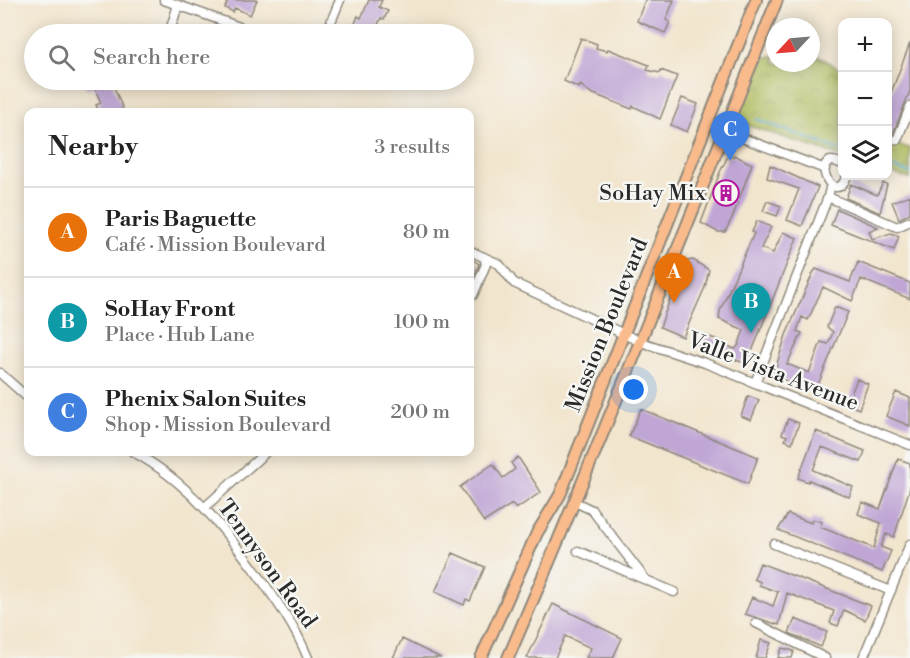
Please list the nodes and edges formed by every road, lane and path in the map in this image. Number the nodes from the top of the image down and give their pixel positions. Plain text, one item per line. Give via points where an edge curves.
1 (164, 0) edge
2 (340, 0) edge
3 (756, 0) edge
4 (777, 0) edge
5 (178, 5) junction
6 (172, 24) edge
7 (231, 24) edge
8 (330, 24) edge
9 (910, 107) edge
10 (907, 121) edge
11 (724, 131) junction
12 (897, 140) dead end
13 (838, 163) edge
14 (825, 169) junction
15 (844, 180) edge
16 (831, 184) junction
17 (828, 197) junction
18 (910, 221) edge
19 (474, 253) edge
20 (484, 257) junction
21 (474, 293) edge
22 (624, 335) junction
23 (641, 342) junction
24 (0, 373) edge
25 (755, 383) junction
26 (24, 394) edge
27 (910, 445) edge
28 (140, 456) edge
29 (262, 456) edge
30 (575, 502) junction
31 (205, 507) junction
32 (774, 544) dead end
33 (910, 544) edge
34 (578, 551) dead end
35 (646, 580) junction
36 (891, 591) junction
37 (674, 592) dead end
38 (756, 623) dead end
39 (308, 658) edge
40 (481, 658) edge
41 (507, 658) edge
42 (825, 658) edge
43 (863, 658) edge

1 - 5 street
2 - 8 street
3 - 22 main road, Mission Boulevard
4 - 11 main road, Mission Boulevard
5 - 6 street
5 - 7 street
9 - 10 street
10 - 12 street
11 - 14 street
11 - 23 main road, Mission Boulevard
13 - 14 street via 832,162
14 - 16 street via 824,177
15 - 16 street
16 - 17 street
17 - 18 street via 897,227
17 - 25 street
19 - 20 street, Valle Vista Avenue
20 - 21 street via 486,264
20 - 22 street, Valle Vista Avenue via 499,264 514,283
22 - 23 street, Valle Vista Avenue
22 - 40 main road, Mission Boulevard via 560,495 537,533
23 - 25 street, Valle Vista Avenue
23 - 30 main road, Mission Boulevard
24 - 26 street
25 - 27 street, Valle Vista Avenue
28 - 31 street, Tennyson Road via 168,473
29 - 31 street
30 - 35 street via 592,510
30 - 41 main road, Mission Boulevard
31 - 39 street, Tennyson Road via 283,610
32 - 36 street
33 - 36 street
34 - 35 street
35 - 37 street
36 - 43 street
38 - 42 street

